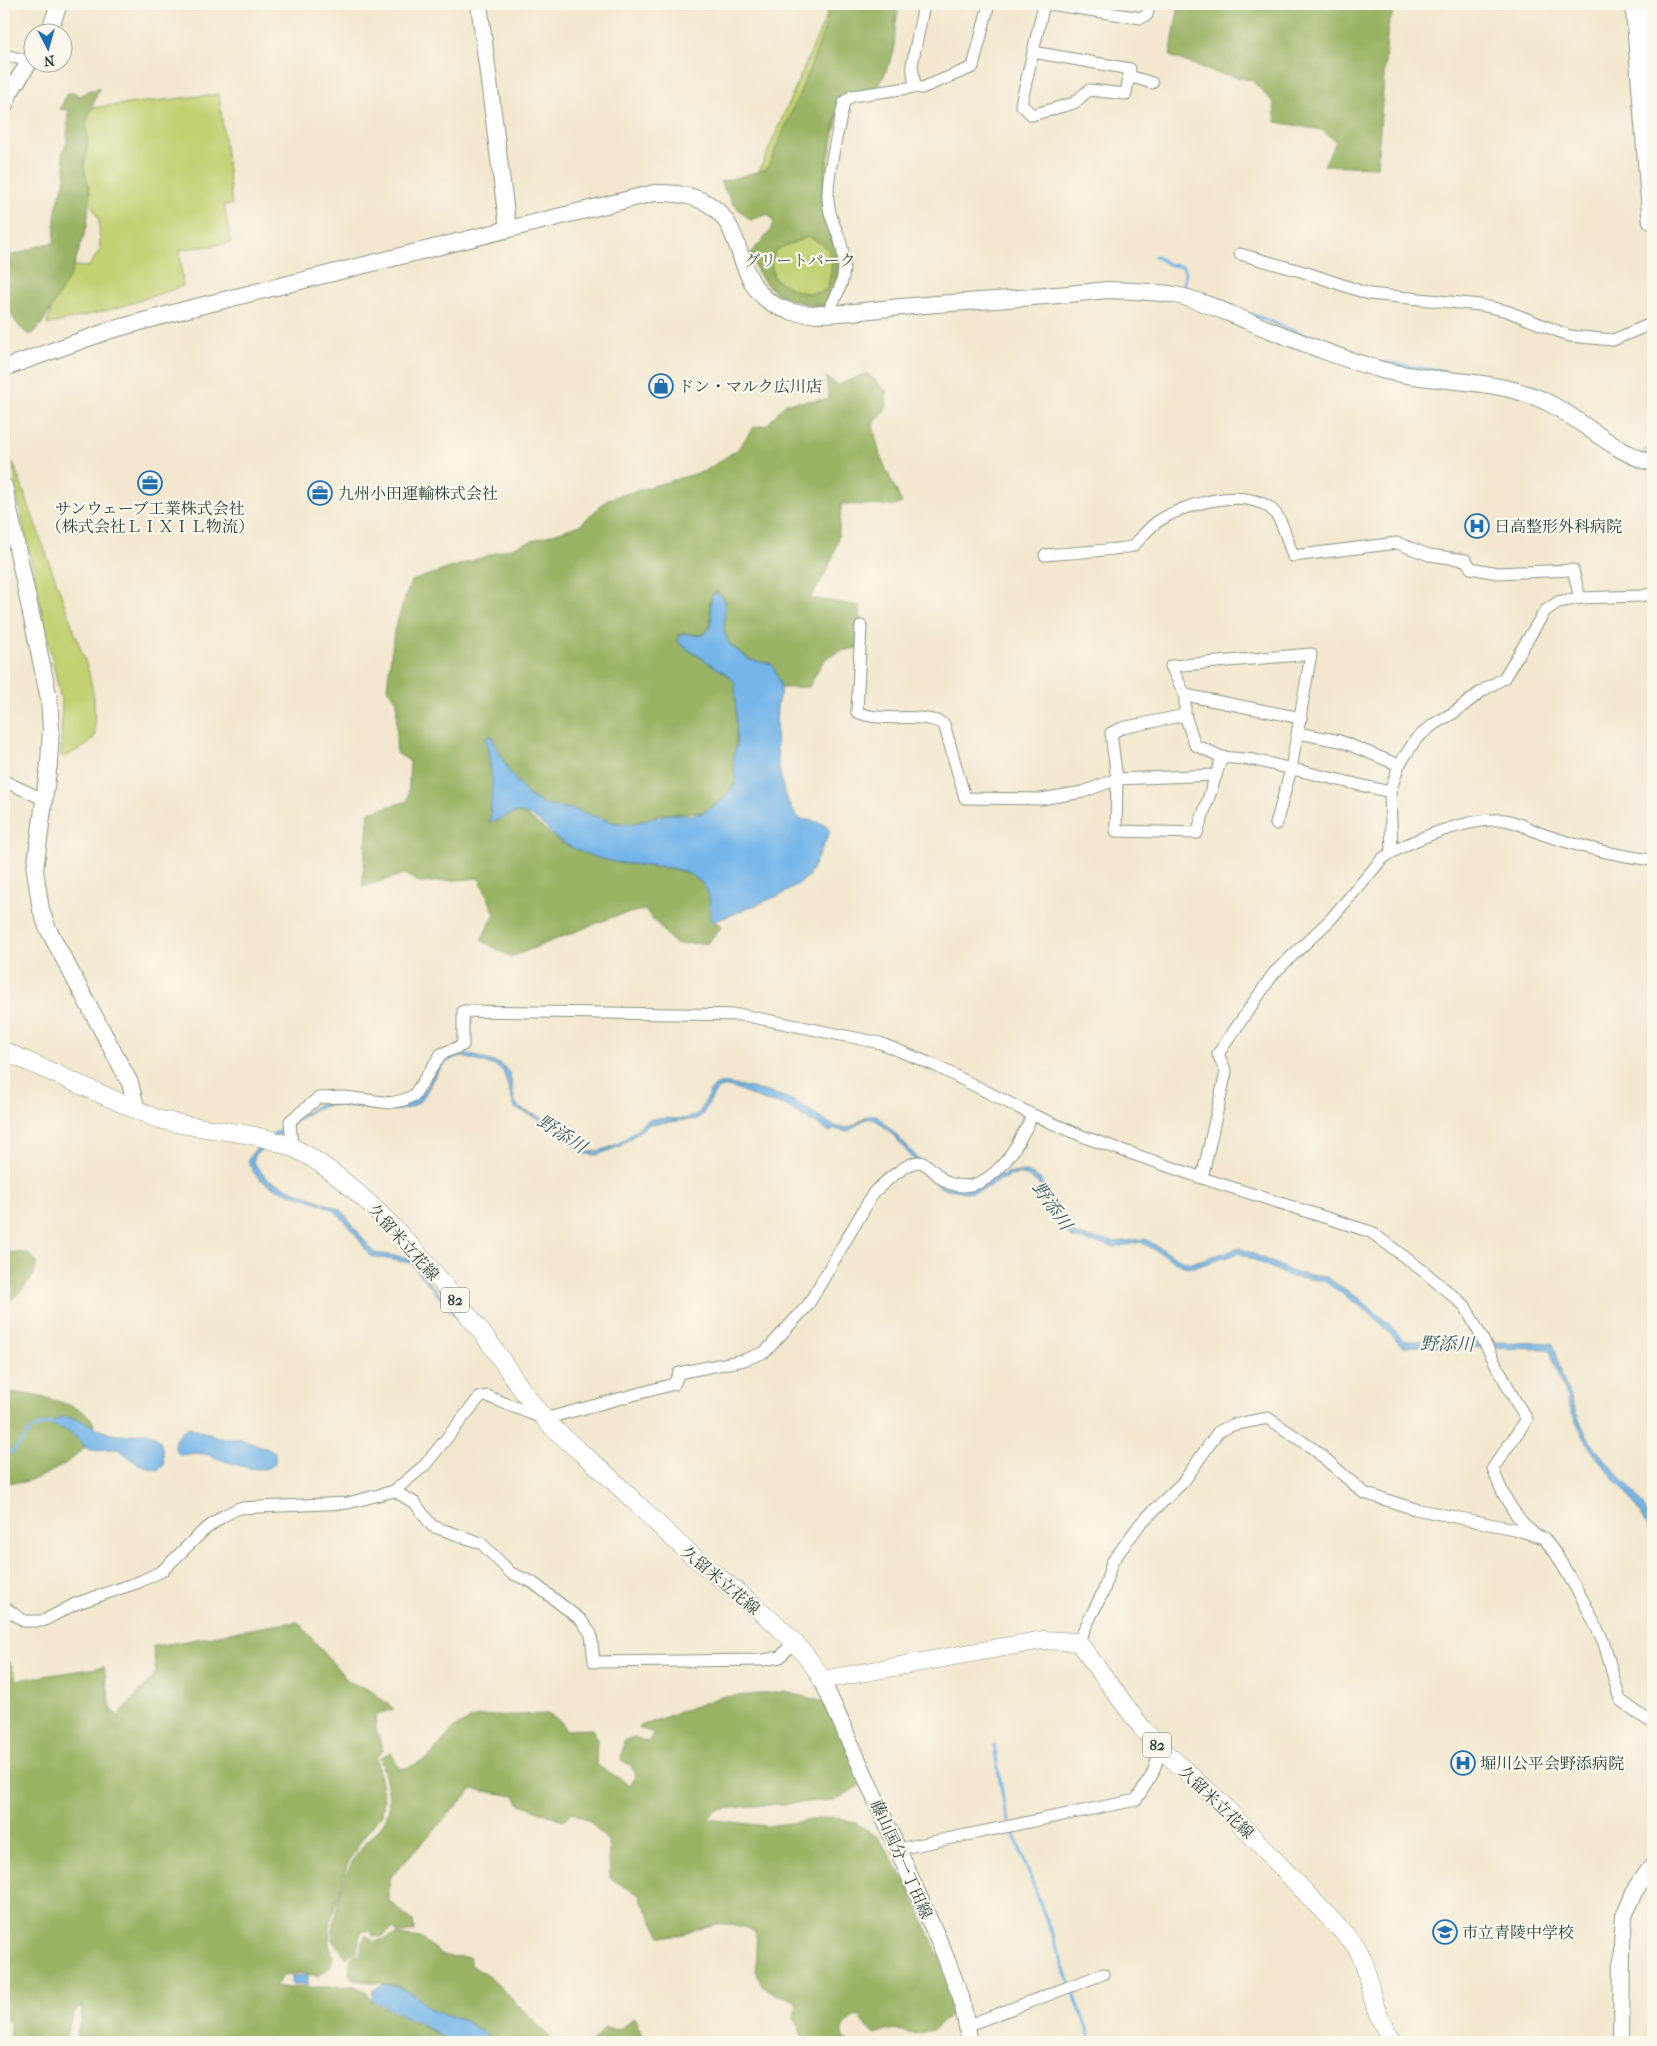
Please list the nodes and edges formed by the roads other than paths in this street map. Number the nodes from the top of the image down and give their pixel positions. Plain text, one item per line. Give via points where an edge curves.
1 (59, 4) edge
2 (479, 4) edge
3 (924, 4) edge
4 (989, 4) edge
5 (1044, 4) edge
6 (1050, 4) edge
7 (1149, 4) edge
8 (1636, 4) edge
9 (53, 22) edge
10 (1033, 52) junction
11 (4, 55) edge
12 (22, 58) edge
13 (23, 72) edge
14 (1129, 76) junction
15 (1152, 83) dead end
16 (915, 87) junction
17 (1648, 98) edge
18 (4, 107) edge
19 (1653, 219) edge
20 (508, 229) junction
21 (1240, 254) dead end
22 (827, 313) junction
23 (1653, 323) edge
24 (4, 368) edge
25 (1653, 463) edge
26 (4, 486) edge
27 (1045, 555) dead end
28 (1653, 593) edge
29 (1580, 598) junction
30 (862, 626) dead end
31 (1185, 695) junction
32 (1185, 715) junction
33 (1301, 718) junction
34 (1298, 733) junction
35 (1222, 757) junction
36 (1399, 765) junction
37 (1291, 770) junction
38 (1216, 775) junction
39 (1117, 779) junction
40 (4, 781) edge
41 (1390, 792) junction
42 (43, 799) junction
43 (1276, 824) dead end
44 (1392, 852) junction
45 (1653, 860) edge
46 (4, 1051) edge
47 (137, 1110) junction
48 (1031, 1114) junction
49 (292, 1146) junction
50 (1202, 1178) junction
51 (544, 1418) junction
52 (394, 1491) junction
53 (1533, 1533) junction
54 (4, 1607) edge
55 (794, 1642) junction
56 (1078, 1642) junction
57 (822, 1680) junction
58 (1653, 1724) edge
59 (1161, 1749) junction
60 (898, 1850) junction
61 (1653, 1864) edge
62 (1104, 1974) dead end
63 (968, 2034) edge
64 (1393, 2042) edge
65 (1621, 2042) edge

1 - 9 street
2 - 20 street
3 - 16 street via 912,65
4 - 16 street via 974,67 922,88
5 - 10 street
6 - 7 street via 1141,18 1147,15
8 - 17 highway
10 - 14 street via 1130,69
10 - 14 street via 1021,104 1032,115 1074,103 1089,90 1126,94
11 - 12 street
13 - 18 street
14 - 15 street
16 - 22 street via 852,96 844,102 827,190 828,210 845,262 840,287
17 - 19 highway
20 - 22 street via 654,192 678,192 700,198 718,210 731,226 754,286 770,302 790,311
20 - 24 street via 175,312 111,330
21 - 23 street via 1369,294 1480,305 1507,311 1570,336 1613,340
22 - 25 street via 1106,290 1176,296 1212,306 1343,358 1384,370 1486,385 1538,398 1616,447
26 - 42 street via 50,699 49,763
27 - 29 street via 1132,546 1157,522 1181,510 1220,499 1251,498 1271,508 1281,522 1293,556 1397,543 1429,555 1466,560 1471,568 1497,573 1573,570
28 - 29 street
29 - 36 street via 1558,602 1545,611 1504,678 1434,724 1416,739
30 - 39 street via 858,712 868,717 933,719 944,724 965,798 1041,799 1083,792
31 - 32 street
31 - 33 street
31 - 33 street via 1170,666 1311,654
32 - 35 street via 1195,745
32 - 39 street via 1111,733
33 - 34 street
34 - 36 street via 1340,741
34 - 37 street
35 - 37 street via 1254,760
35 - 38 street
36 - 41 street
37 - 41 street
37 - 43 street
38 - 39 street
38 - 39 street via 1197,833 1116,831
40 - 42 street
41 - 44 street
42 - 47 street via 35,870 41,910 48,930 130,1083
44 - 45 street via 1457,826 1477,821 1506,820 1548,836
44 - 50 street via 1382,859 1330,920 1274,973 1218,1054 1226,1072
46 - 47 main road, 久留米立花線 / 82
47 - 49 main road, 久留米立花線 / 82 via 175,1124 238,1132
48 - 49 street via 880,1042 744,1015 463,1011 463,1045 441,1054 414,1095 390,1103 344,1097 318,1098 290,1120
48 - 50 street via 1087,1138
48 - 51 street via 1008,1160 981,1182 970,1186 949,1183 924,1163 916,1162 889,1178 874,1192 808,1305 765,1352 744,1360 683,1372 674,1384
49 - 51 main road, 久留米立花線 / 82 via 360,1195 407,1242 484,1334
50 - 53 street via 1371,1232 1466,1306 1527,1419 1493,1468 1500,1492 1520,1521
51 - 52 street via 488,1396 479,1398 425,1465
51 - 55 main road, 久留米立花線 / 82 via 683,1548
52 - 54 street via 348,1503 239,1508 202,1532 162,1571 139,1582 75,1604 43,1621 24,1621
52 - 55 street via 415,1503 432,1526 481,1543 511,1573 532,1582 581,1620 591,1634 594,1662 763,1660 780,1657
53 - 56 street via 1416,1510 1364,1493 1315,1450 1268,1418 1232,1425 1218,1432 1184,1481 1123,1545 1112,1562 1104,1590
53 - 58 street via 1544,1538 1556,1554 1584,1602 1604,1643 1620,1700
55 - 57 main road, 久留米立花線 / 82 via 813,1662
56 - 57 main road via 1043,1640
56 - 59 main road, 久留米立花線 / 82
57 - 60 street, 藤山国分一丁田線
59 - 60 street via 1152,1775 1136,1800
59 - 64 main road, 久留米立花線 / 82 via 1218,1800 1355,1944 1366,1963 1372,1996
60 - 63 street, 藤山国分一丁田線 via 961,1997
61 - 65 street via 1634,1892 1624,1916
62 - 63 street

